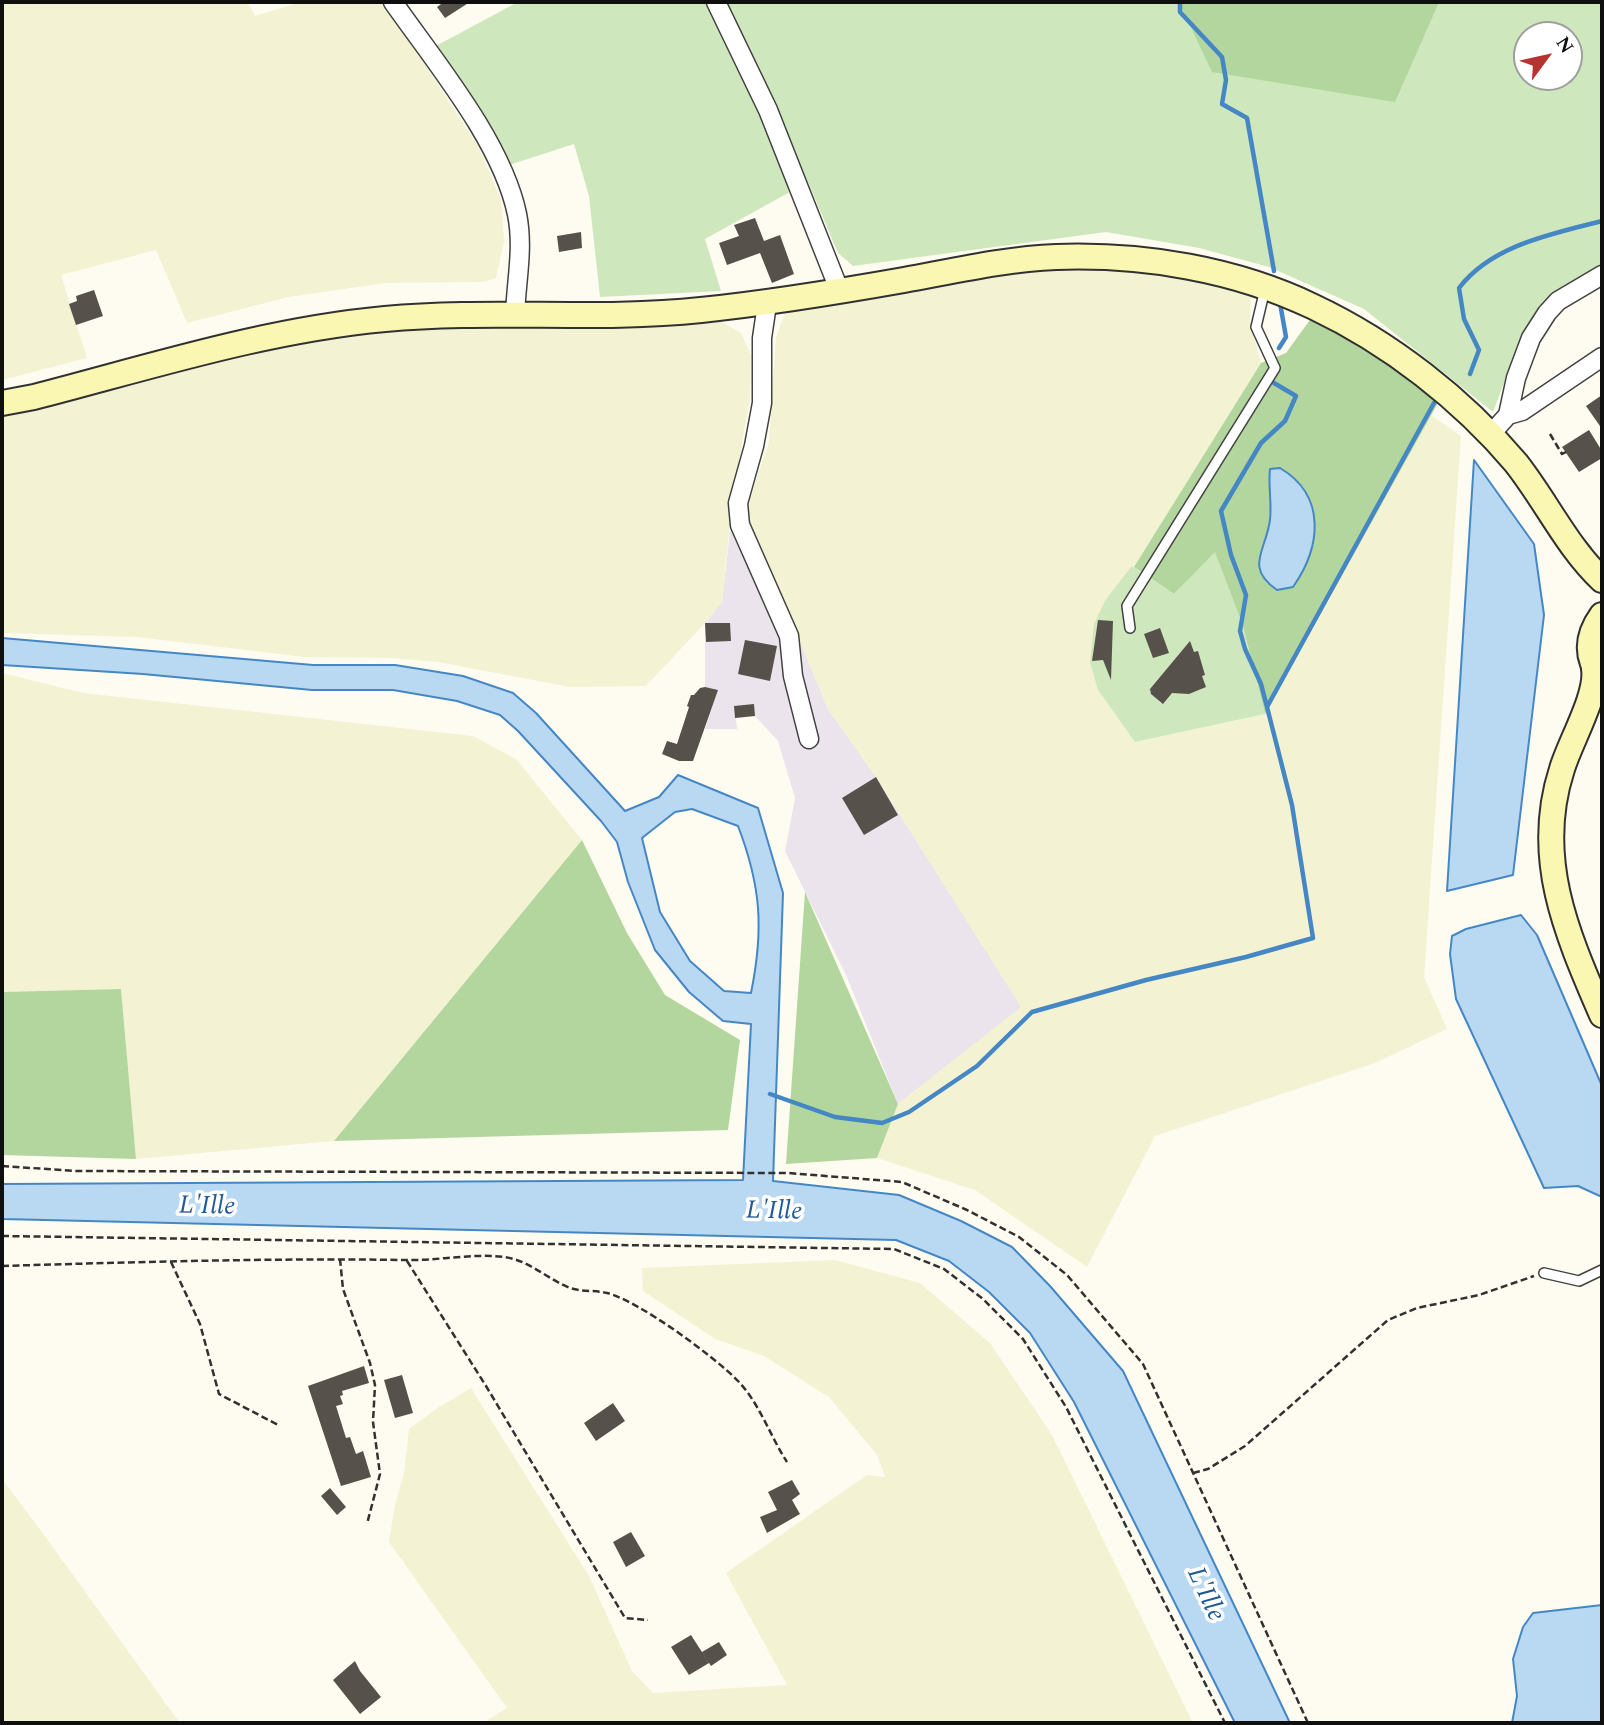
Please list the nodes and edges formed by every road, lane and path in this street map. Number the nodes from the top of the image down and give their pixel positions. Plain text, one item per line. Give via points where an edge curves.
1 (393, 2) edge
2 (716, 2) edge
3 (1602, 275) edge
4 (1265, 288) junction
5 (840, 292) junction
6 (761, 298) junction
7 (515, 316) junction
8 (1602, 357) edge
9 (2, 403) edge
10 (1508, 415) junction
11 (1550, 434) dead end
12 (1490, 435) junction
13 (1566, 452) dead end
14 (1594, 572) edge
15 (1602, 616) edge
16 (1130, 628) dead end
17 (1598, 674) edge
18 (1602, 702) edge
19 (1577, 727) junction
20 (809, 739) dead end
21 (1602, 1015) edge
22 (2, 1166) edge
23 (2, 1236) edge
24 (340, 1258) junction
25 (406, 1260) junction
26 (170, 1261) junction
27 (2, 1266) edge
28 (1602, 1270) edge
29 (1544, 1273) joint
30 (280, 1426) dead end
31 (787, 1462) dead end
32 (1193, 1474) junction
33 (367, 1524) dead end
34 (648, 1620) dead end
35 (1225, 1723) edge
36 (1308, 1723) edge

1 - 7 street via 490,144 506,178 517,214 521,253
2 - 5 street via 768,110
3 - 10 street via 1558,302 1531,338
4 - 5 main road via 1195,267 1073,251
4 - 12 main road via 1314,307 1374,341 1433,382
4 - 16 lane via 1256,327 1275,368 1127,606
5 - 6 main road
6 - 7 main road via 664,314 604,310
6 - 20 street via 762,403 738,503 740,525 789,636 793,676
7 - 9 main road via 386,312 109,372
8 - 10 street via 1522,411
10 - 12 street
11 - 13 path via 1559,452
12 - 14 main road
14 - 15 main road
15 - 17 main road via 1590,642
17 - 19 main road
18 - 19 main road
19 - 21 main road via 1552,806 1550,855 1566,926
22 - 32 path via 76,1171 736,1172 902,1182 1019,1237 1067,1275 1143,1364
23 - 35 path via 894,1249 944,1269 1023,1339 1066,1407
24 - 25 path
24 - 26 path
24 - 33 path via 343,1289 375,1385 373,1422 380,1474
25 - 31 path via 519,1259 571,1289 609,1293 643,1310 738,1380
25 - 34 path via 625,1618
26 - 27 path
26 - 30 path via 200,1324 219,1394
28 - 29 lane via 1578,1281
29 - 32 path via 1388,1320 1245,1446
32 - 36 path

